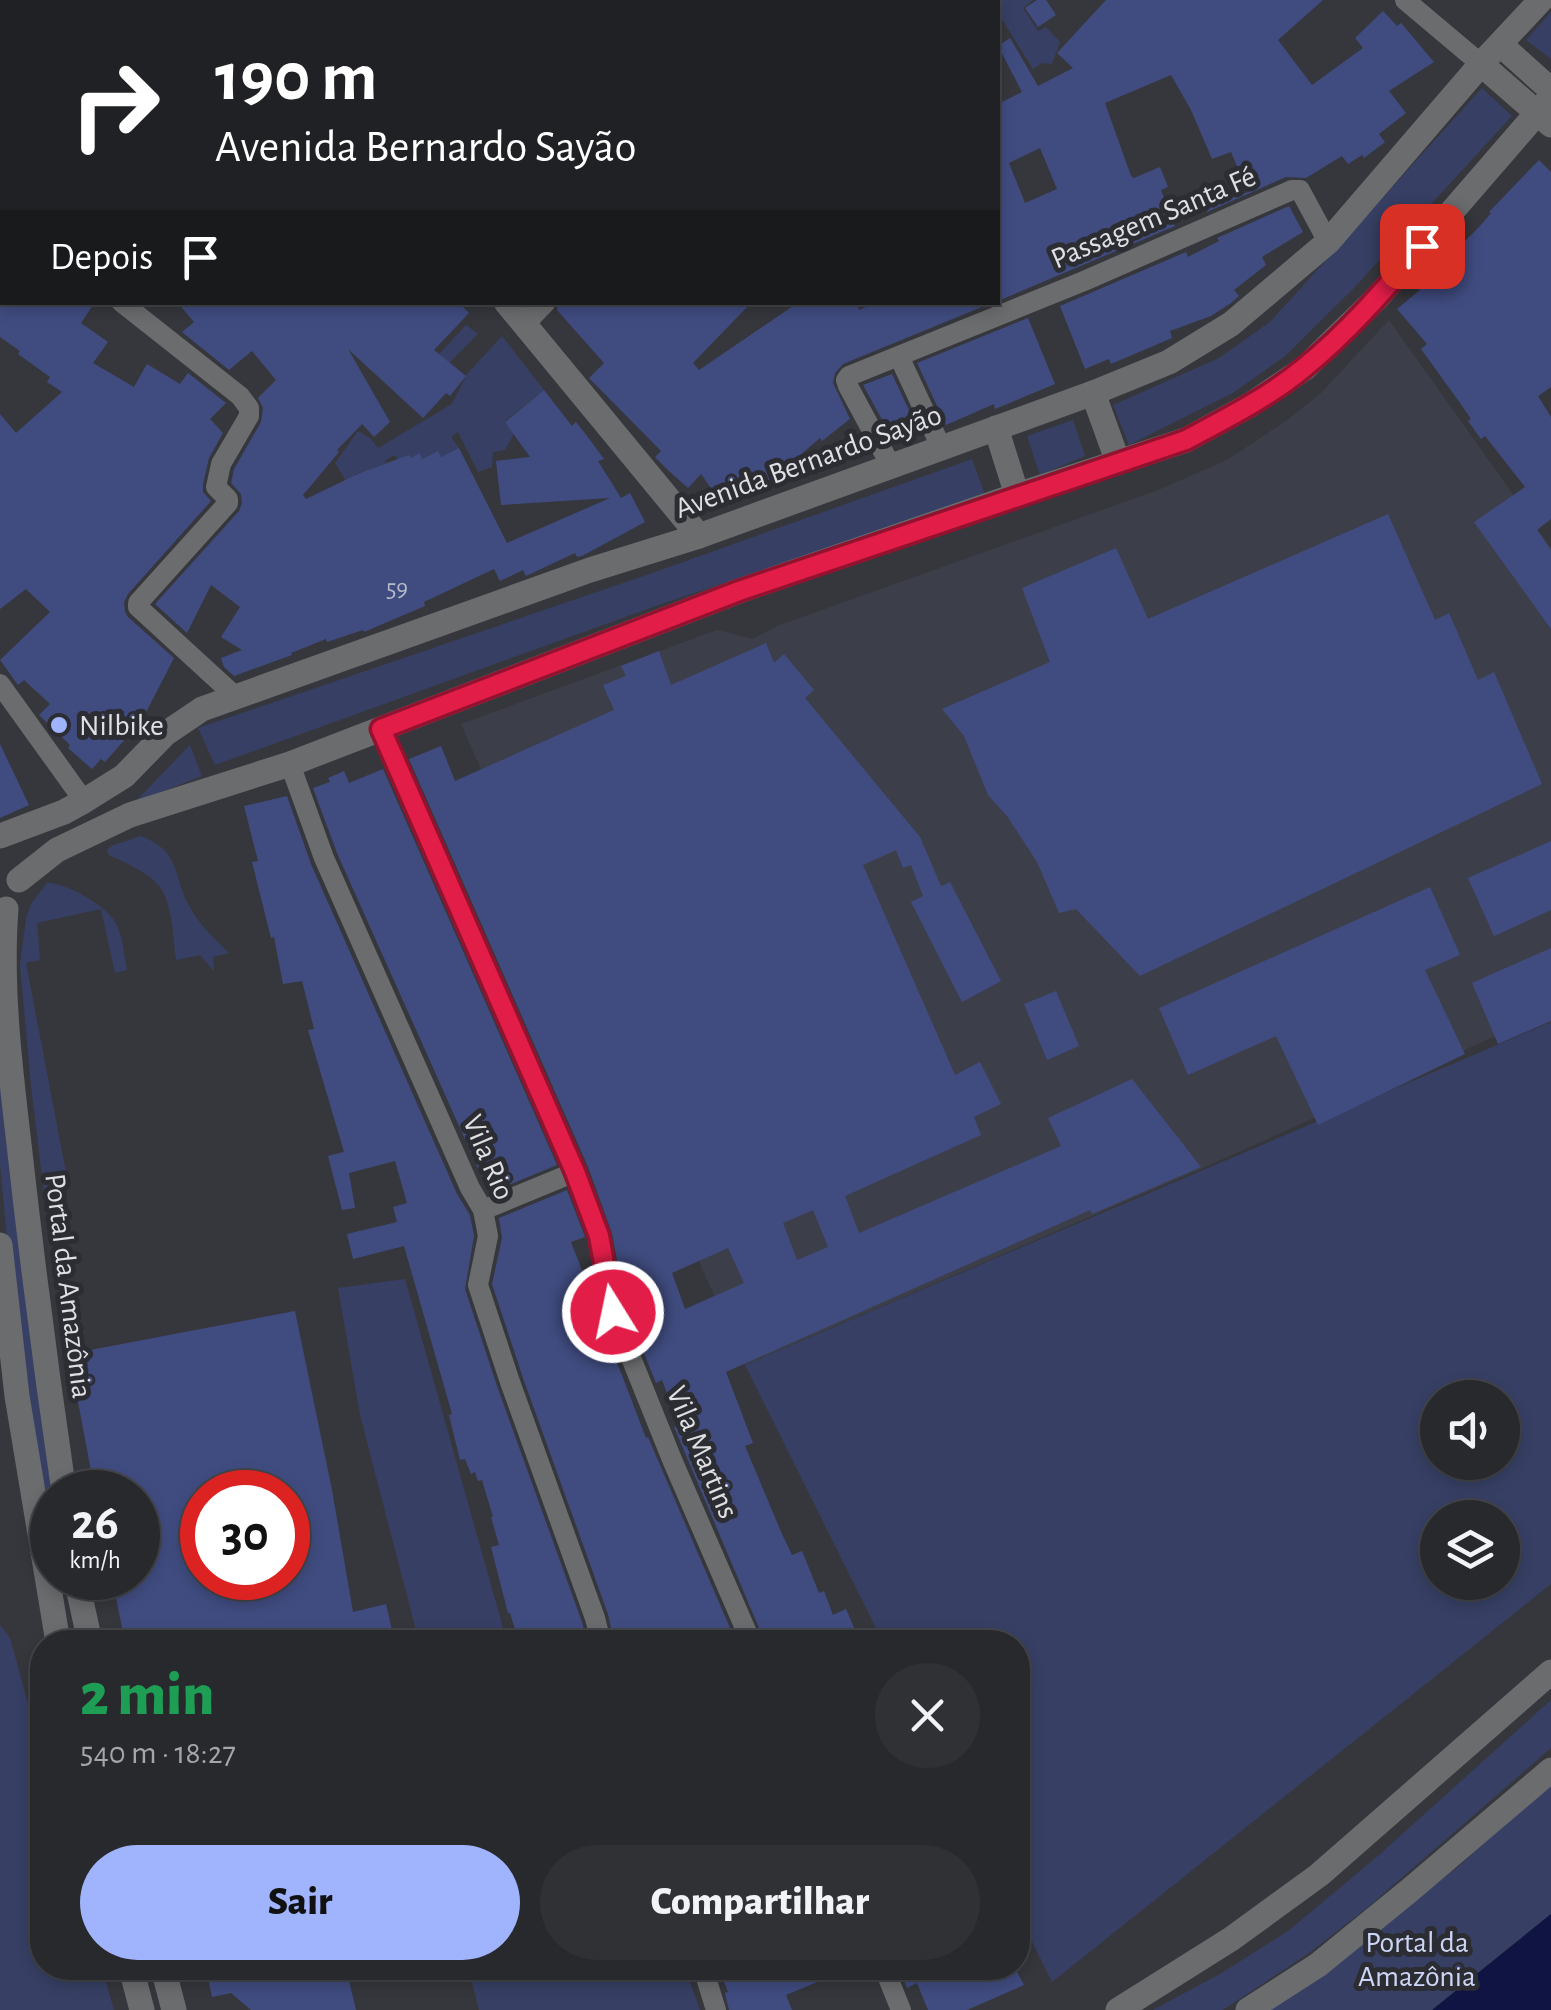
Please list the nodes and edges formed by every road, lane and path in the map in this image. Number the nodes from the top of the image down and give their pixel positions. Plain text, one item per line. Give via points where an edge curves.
1 (1405, 0) edge
2 (1541, 0) edge
3 (1501, 45) junction
4 (1481, 64) junction
5 (1548, 106) edge
6 (1328, 242) junction
7 (125, 305) edge
8 (508, 305) edge
9 (543, 305) edge
10 (524, 324) junction
11 (903, 364) dead end
12 (1092, 393) junction
13 (996, 428) junction
14 (941, 446) junction
15 (1118, 462) junction
16 (891, 466) junction
17 (1017, 495) junction
18 (699, 536) junction
19 (0, 684) edge
20 (236, 696) junction
21 (381, 729) junction
22 (290, 764) junction
23 (84, 801) junction
24 (0, 836) edge
25 (0, 845) edge
26 (18, 880) junction
27 (3, 911) edge
28 (575, 1172) junction
29 (483, 1210) junction
30 (0, 1245) edge
31 (61, 1470) edge
32 (81, 1600) edge
33 (56, 1630) edge
34 (87, 1630) edge
35 (598, 1630) edge
36 (747, 1630) edge
37 (1551, 1672) edge
38 (1551, 1770) edge
39 (134, 1980) edge
40 (166, 1980) edge
41 (707, 1980) edge
42 (889, 1980) edge
43 (142, 2010) edge
44 (174, 2010) edge
45 (716, 2010) edge
46 (901, 2010) edge
47 (1118, 2010) edge
48 (1248, 2010) edge

1 - 4 street
2 - 3 street, Avenida Bernardo Sayão
3 - 4 street, Avenida Bernardo Sayão
3 - 5 street
4 - 5 street
4 - 6 street, Avenida Bernardo Sayão
5 - 15 street via 1304,368 1186,440
6 - 12 street, Avenida Bernardo Sayão via 1232,324 1169,362
6 - 16 street, Passagem Santa Fé via 1300,190 1292,190 849,376 848,386
7 - 20 street via 249,408 219,469 216,487 228,503 138,603
8 - 10 street
9 - 10 street
10 - 18 street
11 - 14 street
12 - 13 street, Avenida Bernardo Sayão
12 - 15 street
13 - 14 street, Avenida Bernardo Sayão
13 - 17 street
14 - 16 street, Avenida Bernardo Sayão
15 - 17 street
16 - 18 street, Avenida Bernardo Sayão
17 - 21 street via 739,591
18 - 20 street, Avenida Bernardo Sayão
19 - 23 street
20 - 23 street, Avenida Bernardo Sayão via 165,734 124,776
21 - 22 street
21 - 28 street, Vila Martins
22 - 26 street via 130,816 56,850
22 - 29 street, Vila Rio via 360,944
23 - 24 street, Avenida Bernardo Sayão
25 - 26 street
26 - 27 street, Portal da Amazônia
27 - 31 street, Portal da Amazônia via 15,1108
28 - 29 street
28 - 36 street, Vila Martins via 599,1236 613,1312
29 - 35 street, Vila Rio via 488,1236 478,1285
30 - 33 street
32 - 34 street
37 - 47 street via 1319,1875 1232,1940
38 - 48 street via 1318,1964
39 - 43 street
40 - 44 street
41 - 45 street
42 - 46 street

